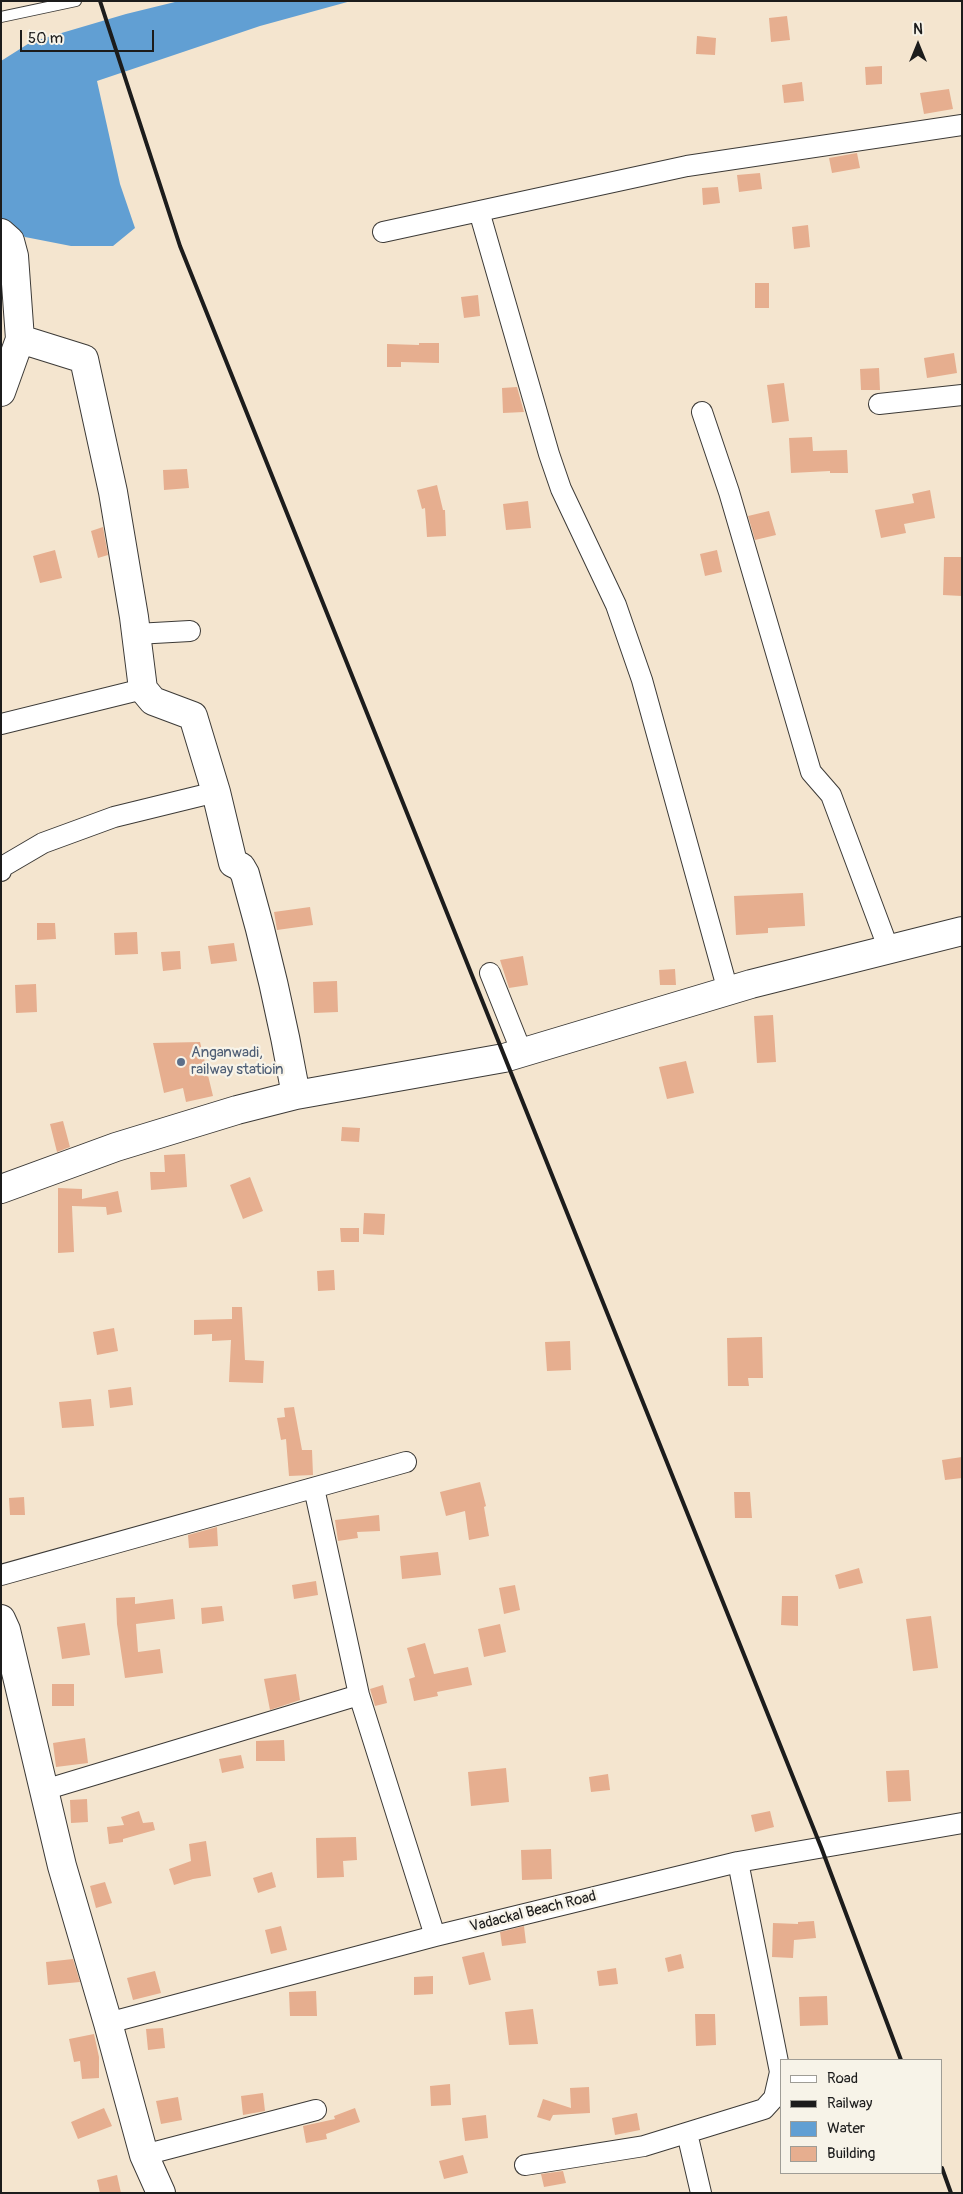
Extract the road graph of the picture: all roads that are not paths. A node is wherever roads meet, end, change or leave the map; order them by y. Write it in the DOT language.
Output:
graph roads {
  1 [pos="76,1"];
  2 [pos="1,17"];
  3 [pos="962,125"];
  4 [pos="479,211"];
  5 [pos="383,232"];
  6 [pos="1,233"];
  7 [pos="20,339"];
  8 [pos="1,392"];
  9 [pos="962,395"];
  10 [pos="879,404"];
  11 [pos="702,412"];
  12 [pos="190,632"];
  13 [pos="136,634"];
  14 [pos="143,690"];
  15 [pos="1,724"];
  16 [pos="216,792"];
  17 [pos="1,871"];
  18 [pos="962,931"];
  19 [pos="889,950"];
  20 [pos="490,973"];
  21 [pos="728,991"];
  22 [pos="522,1053"];
  23 [pos="296,1096"];
  24 [pos="1,1189"];
  25 [pos="406,1462"];
  26 [pos="314,1488"];
  27 [pos="1,1575"];
  28 [pos="1,1619"];
  29 [pos="359,1695"];
  30 [pos="44,1790"];
  31 [pos="962,1823"];
  32 [pos="738,1862"];
  33 [pos="435,1936"];
  34 [pos="108,2023"];
  35 [pos="316,2110"];
  36 [pos="687,2133"];
  37 [pos="144,2155"];
  38 [pos="525,2164"];
  39 [pos="161,2193"];
  40 [pos="701,2193"];
  1 -- 2 [label="lane"];
  3 -- 4 [label="street"];
  4 -- 5 [label="street"];
  4 -- 21 [label="street"];
  6 -- 7 [label="main road"];
  7 -- 8 [label="main road"];
  7 -- 13 [label="main road"];
  9 -- 10 [label="street"];
  11 -- 19 [label="street"];
  12 -- 13 [label="street"];
  13 -- 14 [label="main road"];
  14 -- 15 [label="street"];
  14 -- 16 [label="main road"];
  16 -- 17 [label="street"];
  16 -- 23 [label="main road"];
  18 -- 19 [label="main road"];
  19 -- 21 [label="main road"];
  20 -- 22 [label="street"];
  21 -- 22 [label="main road"];
  22 -- 23 [label="main road"];
  23 -- 24 [label="main road"];
  25 -- 26 [label="street"];
  26 -- 27 [label="street"];
  26 -- 29 [label="street"];
  28 -- 30 [label="main road"];
  29 -- 30 [label="street"];
  29 -- 33 [label="street"];
  30 -- 34 [label="main road"];
  31 -- 32 [label="street, Vadackal Beach Road"];
  32 -- 33 [label="street, Vadackal Beach Road"];
  32 -- 36 [label="street"];
  33 -- 34 [label="street, Vadackal Beach Road"];
  34 -- 37 [label="main road"];
  35 -- 37 [label="street"];
  36 -- 38 [label="street"];
  36 -- 40 [label="street"];
  37 -- 39 [label="main road"];
}
